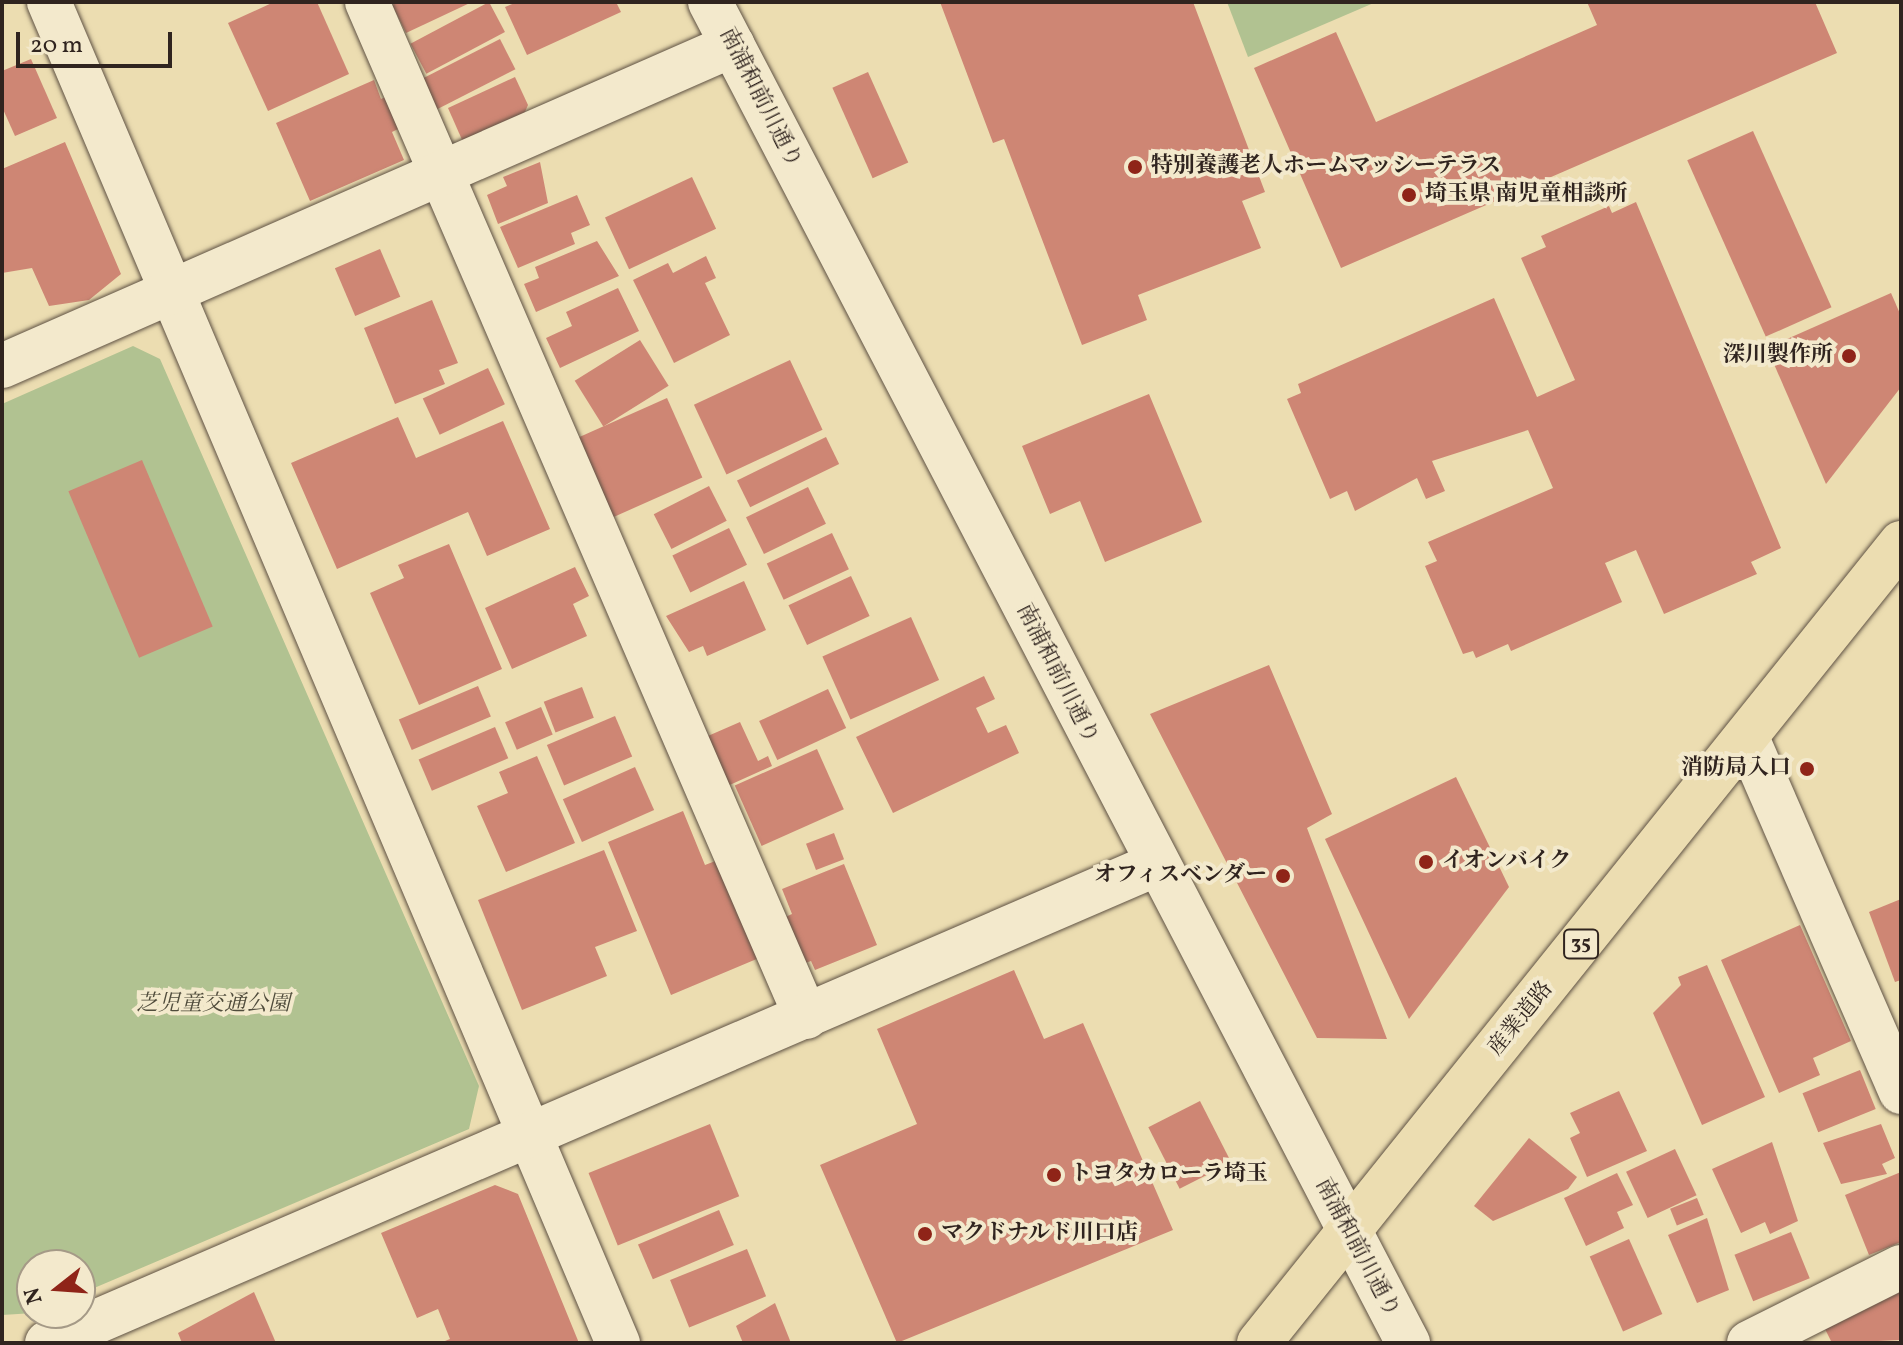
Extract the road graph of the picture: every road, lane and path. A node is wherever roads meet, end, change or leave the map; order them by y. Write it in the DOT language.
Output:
graph roads {
  1 [pos="49,2"];
  2 [pos="367,2"];
  3 [pos="710,2"];
  4 [pos="733,45"];
  5 [pos="440,174"];
  6 [pos="174,292"];
  7 [pos="2,366"];
  8 [pos="1901,543"];
  9 [pos="1747,738"];
  10 [pos="1155,865"];
  11 [pos="806,1017"];
  12 [pos="1888,1029"];
  13 [pos="1901,1092"];
  14 [pos="531,1133"];
  15 [pos="1349,1234"];
  16 [pos="1901,1267"];
  17 [pos="47,1343"];
  18 [pos="618,1343"];
  19 [pos="1259,1343"];
  20 [pos="1408,1343"];
  21 [pos="1749,1343"];
  1 -- 6 [label="street"];
  2 -- 5 [label="street"];
  3 -- 4 [label="street, 南浦和前川通り"];
  4 -- 5 [label="street"];
  4 -- 10 [label="street, 南浦和前川通り"];
  5 -- 6 [label="street"];
  5 -- 11 [label="street"];
  6 -- 7 [label="street"];
  6 -- 14 [label="street"];
  8 -- 9 [label="main road, 産業道路 / 35"];
  9 -- 12 [label="street"];
  9 -- 15 [label="main road, 産業道路 / 35"];
  10 -- 11 [label="street"];
  10 -- 15 [label="street, 南浦和前川通り"];
  11 -- 14 [label="street"];
  12 -- 13 [label="street"];
  14 -- 17 [label="street"];
  14 -- 18 [label="street"];
  15 -- 19 [label="main road, 産業道路 / 35"];
  15 -- 20 [label="street, 南浦和前川通り"];
  16 -- 21 [label="street"];
}
